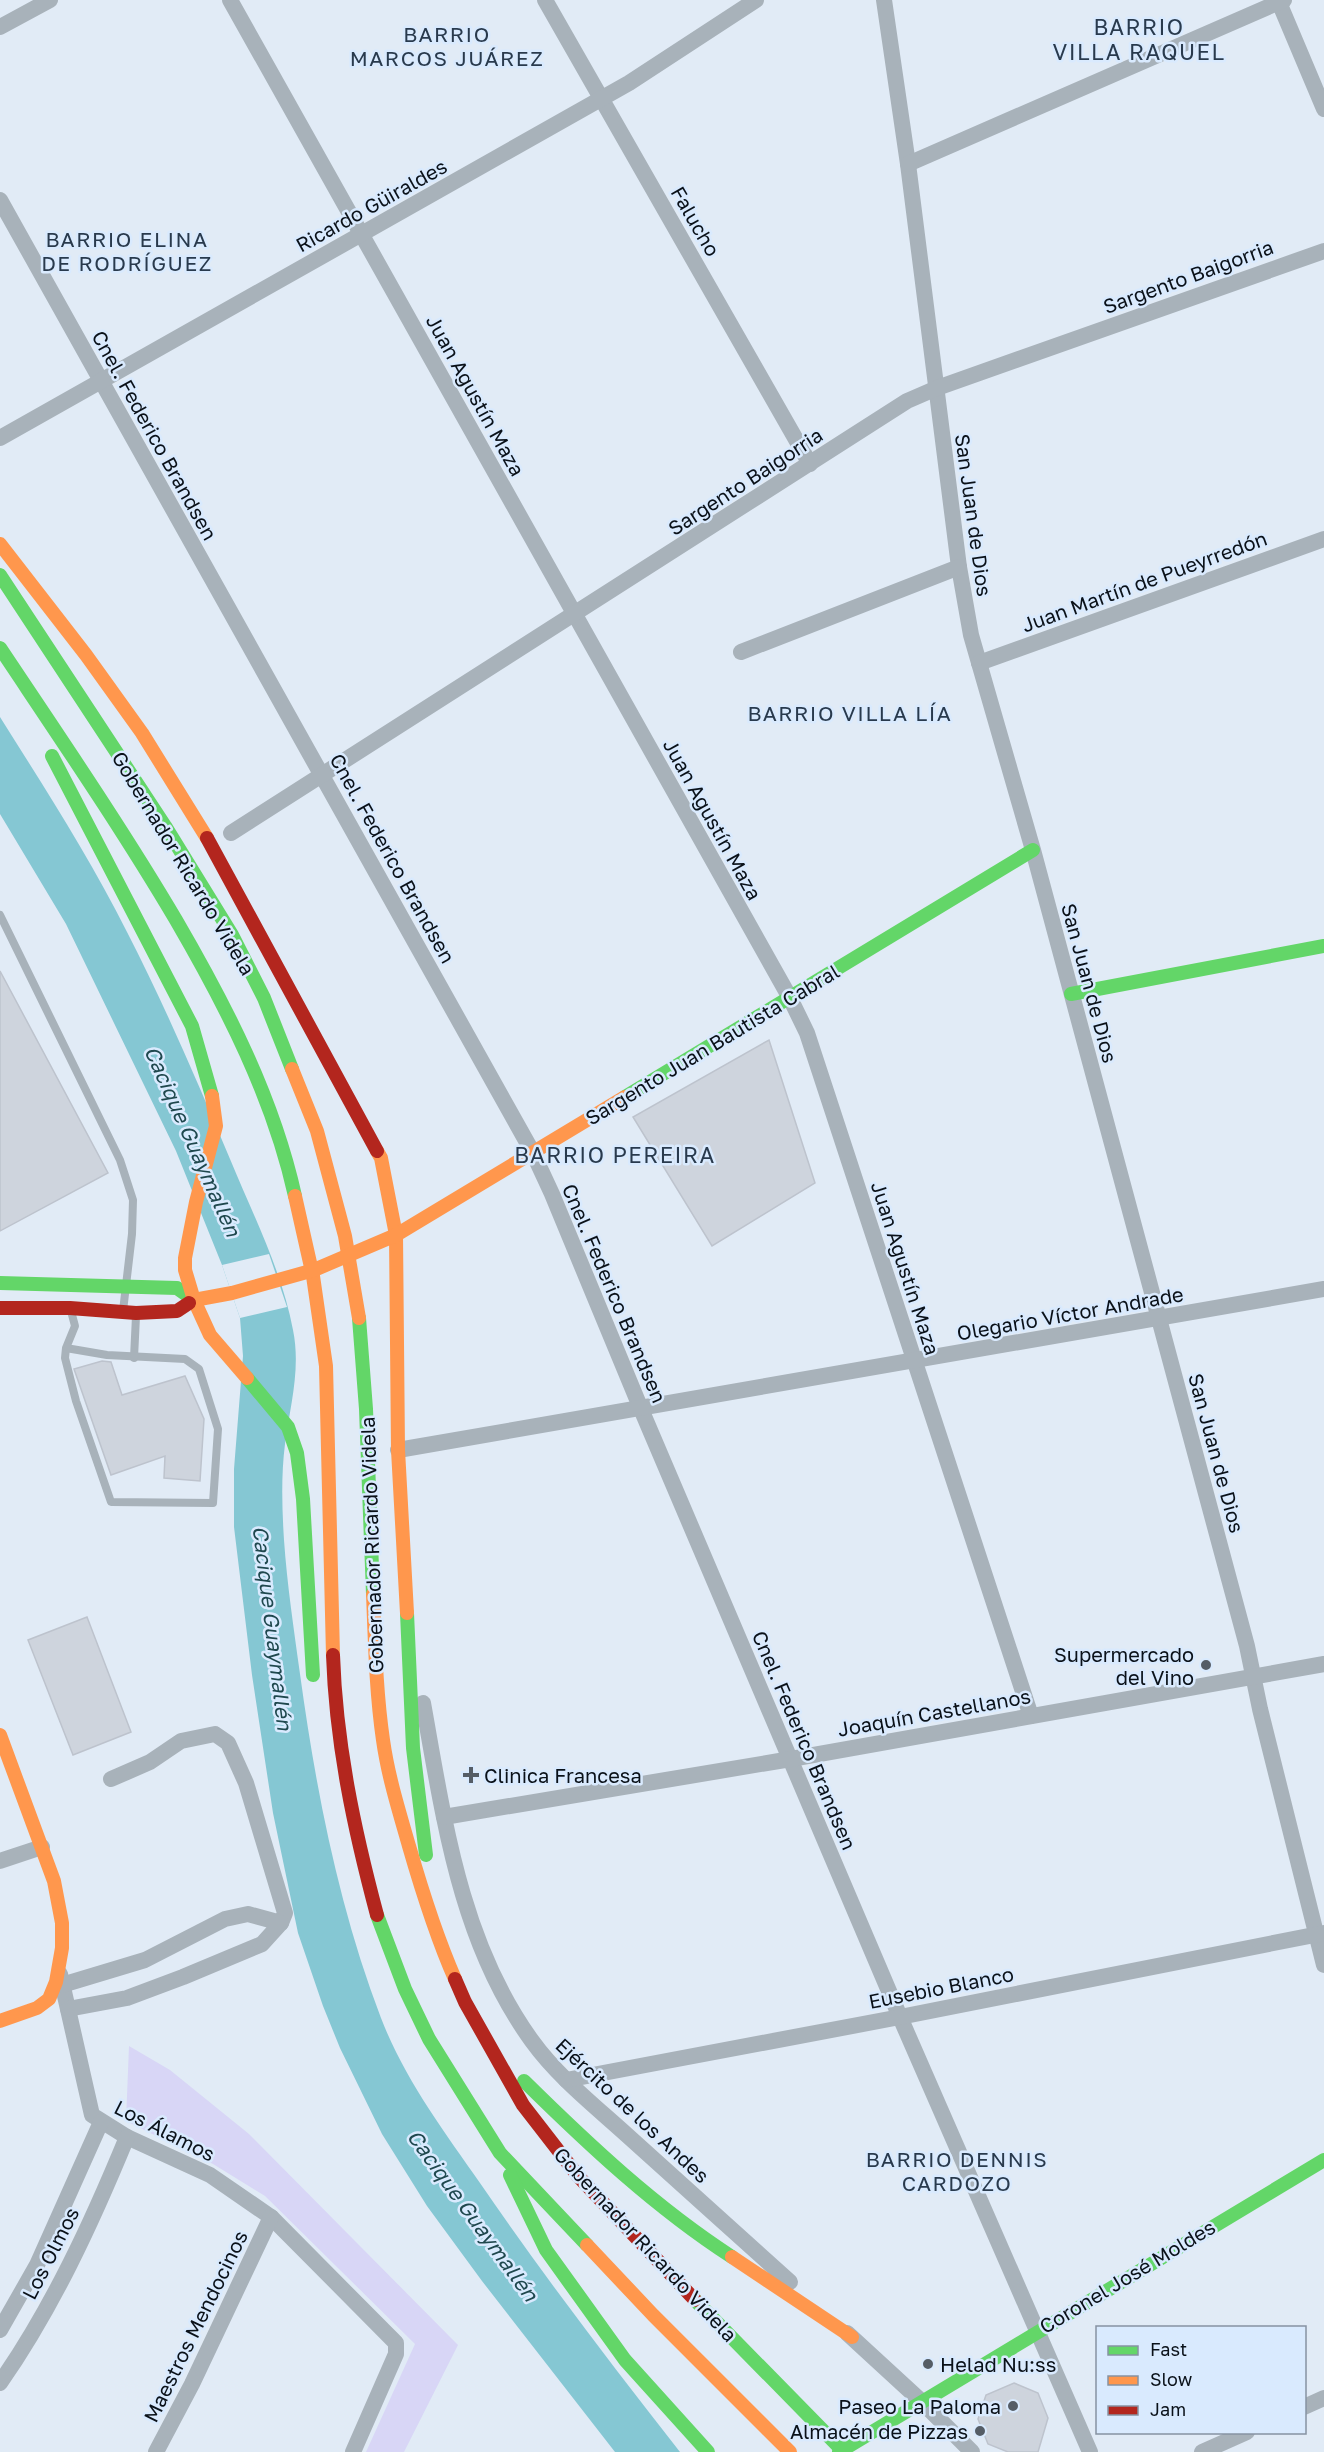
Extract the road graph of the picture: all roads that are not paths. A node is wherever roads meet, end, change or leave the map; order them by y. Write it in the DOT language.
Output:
graph roads {
  1 [pos="50,0"];
  2 [pos="230,0"];
  3 [pos="545,0"];
  4 [pos="756,0"];
  5 [pos="884,0"];
  6 [pos="1280,1"];
  7 [pos="0,27"];
  8 [pos="602,98"];
  9 [pos="1324,109"];
  10 [pos="908,164"];
  11 [pos="0,200"];
  12 [pos="361,235"];
  13 [pos="1324,250"];
  14 [pos="101,381"];
  15 [pos="937,388"];
  16 [pos="0,438"];
  17 [pos="810,464"];
  18 [pos="1324,539"];
  19 [pos="0,544"];
  20 [pos="959,567"];
  21 [pos="0,575"];
  22 [pos="574,615"];
  23 [pos="0,648"];
  24 [pos="741,652"];
  25 [pos="0,658"];
  26 [pos="979,663"];
  27 [pos="322,775"];
  28 [pos="231,833"];
  29 [pos="1033,850"];
  30 [pos="0,915"];
  31 [pos="1324,946"];
  32 [pos="1071,994"];
  33 [pos="790,998"];
  34 [pos="532,1153"];
  35 [pos="396,1235"];
  36 [pos="0,1283"];
  37 [pos="126,1286"];
  38 [pos="1324,1289"];
  39 [pos="194,1300"];
  40 [pos="0,1308"];
  41 [pos="70,1308"];
  42 [pos="130,1312"];
  43 [pos="1159,1318"];
  44 [pos="66,1347"];
  45 [pos="134,1358"];
  46 [pos="915,1362"];
  47 [pos="641,1409"];
  48 [pos="398,1450"];
  49 [pos="407,1613"];
  50 [pos="1324,1664"];
  51 [pos="1253,1677"];
  52 [pos="315,1687"];
  53 [pos="1031,1716"];
  54 [pos="0,1735"];
  55 [pos="327,1750"];
  56 [pos="791,1759"];
  57 [pos="111,1779"];
  58 [pos="444,1817"];
  59 [pos="356,1836"];
  60 [pos="42,1847"];
  61 [pos="0,1860"];
  62 [pos="281,1923"];
  63 [pos="1320,1934"];
  64 [pos="444,1952"];
  65 [pos="1324,1965"];
  66 [pos="61,1978"];
  67 [pos="68,2009"];
  68 [pos="900,2017"];
  69 [pos="0,2021"];
  70 [pos="491,2049"];
  71 [pos="566,2080"];
  72 [pos="101,2122"];
  73 [pos="127,2137"];
  74 [pos="500,2153"];
  75 [pos="1324,2160"];
  76 [pos="271,2217"];
  77 [pos="0,2330"];
  78 [pos="1037,2331"];
  79 [pos="852,2337"];
  80 [pos="0,2383"];
  81 [pos="1324,2398"];
  82 [pos="921,2401"];
  83 [pos="1306,2407"];
  84 [pos="1245,2434"];
  85 [pos="156,2452"];
  86 [pos="353,2452"];
  87 [pos="708,2452"];
  88 [pos="790,2452"];
  89 [pos="839,2452"];
  90 [pos="844,2452"];
  91 [pos="972,2452"];
  92 [pos="1090,2452"];
  93 [pos="1202,2452"];
  1 -- 7 [label="street"];
  2 -- 12 [label="street, Juan Agustín Maza"];
  3 -- 8 [label="street, Falucho"];
  4 -- 8 [label="street, Ricardo Güiraldes"];
  5 -- 10 [label="street, San Juan de Dios"];
  6 -- 9 [label="street"];
  6 -- 10 [label="street"];
  8 -- 12 [label="street, Ricardo Güiraldes"];
  8 -- 17 [label="street, Falucho"];
  10 -- 15 [label="street, San Juan de Dios"];
  11 -- 14 [label="street, Cnel. Federico Brandsen"];
  12 -- 14 [label="street, Ricardo Güiraldes"];
  12 -- 22 [label="street, Juan Agustín Maza"];
  13 -- 15 [label="street, Sargento Baigorria"];
  14 -- 16 [label="street, Ricardo Güiraldes"];
  14 -- 27 [label="street, Cnel. Federico Brandsen"];
  15 -- 17 [label="street, Sargento Baigorria"];
  15 -- 20 [label="street, San Juan de Dios"];
  17 -- 22 [label="street, Sargento Baigorria"];
  18 -- 26 [label="street, Juan Martín de Pueyrredón"];
  19 -- 35 [label="main road, Ejército de los Andes"];
  20 -- 24 [label="street"];
  20 -- 26 [label="street, San Juan de Dios"];
  21 -- 64 [label="main road, Gobernador Ricardo Videla"];
  22 -- 27 [label="street, Sargento Baigorria"];
  22 -- 33 [label="street, Juan Agustín Maza"];
  23 -- 59 [label="main road, Gobernador Ricardo Videla"];
  25 -- 39 [label="main road"];
  26 -- 29 [label="street, San Juan de Dios"];
  27 -- 28 [label="street, Sargento Baigorria"];
  27 -- 34 [label="street, Cnel. Federico Brandsen"];
  29 -- 32 [label="street, San Juan de Dios"];
  29 -- 33 [label="main road, Sargento Juan Bautista Cabral"];
  30 -- 37 [label="lane"];
  31 -- 32 [label="main road"];
  32 -- 43 [label="street, San Juan de Dios"];
  33 -- 34 [label="main road, Sargento Juan Bautista Cabral"];
  33 -- 46 [label="street, Juan Agustín Maza"];
  34 -- 35 [label="main road, Sargento Juan Bautista Cabral"];
  34 -- 47 [label="street, Cnel. Federico Brandsen"];
  35 -- 39 [label="main road, Sargento Juan Bautista Cabral"];
  35 -- 48 [label="main road, Ejército de los Andes"];
  36 -- 37 [label="main road"];
  37 -- 39 [label="main road"];
  37 -- 42 [label="lane"];
  38 -- 43 [label="street, Olegario Víctor Andrade"];
  39 -- 42 [label="main road, Sargento Juan Bautista Cabral"];
  39 -- 52 [label="main road"];
  40 -- 41 [label="main road, Sargento Juan Bautista Cabral"];
  41 -- 42 [label="main road, Sargento Juan Bautista Cabral"];
  41 -- 44 [label="lane"];
  42 -- 45 [label="lane"];
  43 -- 46 [label="street, Olegario Víctor Andrade"];
  43 -- 51 [label="street, San Juan de Dios"];
  44 -- 45 [label="lane"];
  44 -- 45 [label="lane"];
  46 -- 47 [label="street, Olegario Víctor Andrade"];
  46 -- 53 [label="street, Juan Agustín Maza"];
  47 -- 48 [label="street, Olegario Víctor Andrade"];
  47 -- 56 [label="street, Cnel. Federico Brandsen"];
  48 -- 49 [label="main road, Ejército de los Andes"];
  49 -- 58 [label="street, Ejército de los Andes"];
  49 -- 64 [label="main road"];
  50 -- 51 [label="street, Joaquín Castellanos"];
  51 -- 53 [label="street, Joaquín Castellanos"];
  51 -- 63 [label="street, San Juan de Dios"];
  53 -- 56 [label="street, Joaquín Castellanos"];
  54 -- 60 [label="main road, Los Álamos"];
  55 -- 59 [label="main road"];
  56 -- 58 [label="street, Joaquín Castellanos"];
  56 -- 68 [label="street, Cnel. Federico Brandsen"];
  57 -- 62 [label="street"];
  58 -- 71 [label="street, Ejército de los Andes"];
  59 -- 74 [label="main road, Gobernador Ricardo Videla"];
  60 -- 61 [label="street"];
  60 -- 66 [label="main road, Los Álamos"];
  62 -- 66 [label="street"];
  62 -- 67 [label="street"];
  63 -- 65 [label="street, San Juan de Dios"];
  63 -- 68 [label="street, Eusebio Blanco"];
  64 -- 70 [label="main road, Gobernador Ricardo Videla"];
  66 -- 67 [label="street, Los Álamos"];
  66 -- 69 [label="main road"];
  67 -- 72 [label="street, Los Álamos"];
  68 -- 71 [label="street, Eusebio Blanco"];
  68 -- 78 [label="street, Cnel. Federico Brandsen"];
  70 -- 79 [label="main road"];
  70 -- 90 [label="main road, Gobernador Ricardo Videla"];
  71 -- 79 [label="street, Ejército de los Andes"];
  72 -- 73 [label="street, Los Álamos"];
  72 -- 77 [label="street, Los Olmos"];
  73 -- 76 [label="street, Los Álamos"];
  73 -- 80 [label="street, Los Olmos"];
  74 -- 87 [label="main road"];
  74 -- 88 [label="main road, Gobernador Ricardo Videla"];
  75 -- 78 [label="main road, Coronel José Moldes"];
  76 -- 85 [label="street, Maestros Mendocinos"];
  76 -- 86 [label="street, Los Álamos"];
  78 -- 82 [label="main road, Coronel José Moldes"];
  78 -- 92 [label="street, Cnel. Federico Brandsen"];
  79 -- 82 [label="street, Ejército de los Andes"];
  81 -- 83 [label="street"];
  82 -- 89 [label="main road, Coronel José Moldes"];
  82 -- 91 [label="street, Ejército de los Andes"];
  84 -- 93 [label="street"];
}
